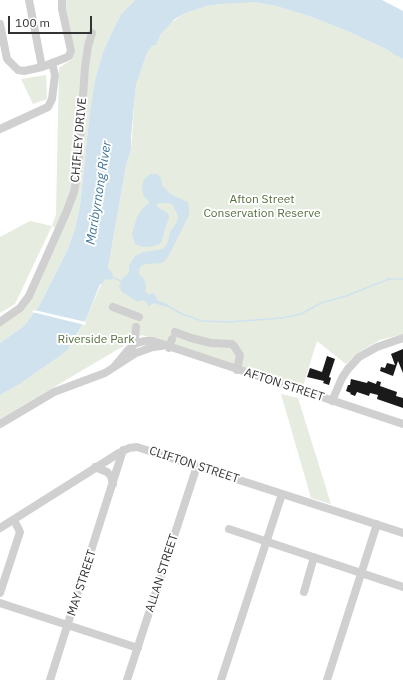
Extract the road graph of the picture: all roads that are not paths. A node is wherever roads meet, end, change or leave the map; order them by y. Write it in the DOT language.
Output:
graph roads {
  1 [pos="29,0"];
  2 [pos="62,0"];
  3 [pos="0,24"];
  4 [pos="92,33"];
  5 [pos="3,56"];
  6 [pos="52,63"];
  7 [pos="42,67"];
  8 [pos="0,129"];
  9 [pos="113,307"];
  10 [pos="139,317"];
  11 [pos="0,322"];
  12 [pos="136,327"];
  13 [pos="403,338"];
  14 [pos="136,343"];
  15 [pos="167,347"];
  16 [pos="114,367"];
  17 [pos="237,370"];
  18 [pos="332,401"];
  19 [pos="0,424"];
  20 [pos="403,424"];
  21 [pos="123,450"];
  22 [pos="197,466"];
  23 [pos="95,467"];
  24 [pos="113,485"];
  25 [pos="282,494"];
  26 [pos="14,520"];
  27 [pos="377,524"];
  28 [pos="0,528"];
  29 [pos="229,529"];
  30 [pos="403,533"];
  31 [pos="266,541"];
  32 [pos="314,557"];
  33 [pos="361,574"];
  34 [pos="403,587"];
  35 [pos="304,592"];
  36 [pos="0,593"];
  37 [pos="0,604"];
  38 [pos="68,626"];
  39 [pos="138,648"];
  40 [pos="50,680"];
  41 [pos="127,680"];
  42 [pos="221,680"];
  43 [pos="327,680"];
  1 -- 7 [label="street"];
  2 -- 6 [label="street"];
  3 -- 5 [label="street"];
  4 -- 11 [label="street, CHIFLEY DRIVE"];
  5 -- 7 [label="street"];
  6 -- 7 [label="street"];
  6 -- 8 [label="street"];
  9 -- 10 [label="street"];
  12 -- 14 [label="street"];
  13 -- 18 [label="street"];
  14 -- 15 [label="street, AFTON STREET"];
  14 -- 16 [label="street"];
  15 -- 16 [label="street"];
  15 -- 17 [label="street, AFTON STREET"];
  15 -- 17 [label="street"];
  16 -- 19 [label="street"];
  17 -- 18 [label="street, AFTON STREET"];
  18 -- 20 [label="street, AFTON STREET"];
  21 -- 22 [label="street, CLIFTON STREET"];
  21 -- 23 [label="street, CLIFTON STREET"];
  21 -- 24 [label="street, MAY STREET"];
  22 -- 25 [label="street, CLIFTON STREET"];
  22 -- 39 [label="street, ALLAN STREET"];
  23 -- 24 [label="street"];
  23 -- 26 [label="street, CLIFTON STREET"];
  24 -- 38 [label="street, MAY STREET"];
  25 -- 27 [label="street, CLIFTON STREET"];
  25 -- 31 [label="street"];
  26 -- 28 [label="street, CLIFTON STREET"];
  26 -- 36 [label="street"];
  27 -- 30 [label="street, CLIFTON STREET"];
  27 -- 33 [label="street"];
  29 -- 31 [label="street"];
  31 -- 32 [label="street"];
  31 -- 42 [label="street"];
  32 -- 33 [label="street"];
  32 -- 35 [label="street"];
  33 -- 34 [label="street"];
  33 -- 43 [label="street"];
  37 -- 38 [label="street"];
  38 -- 39 [label="street"];
  38 -- 40 [label="street, MAY STREET"];
  39 -- 41 [label="street, ALLAN STREET"];
}
